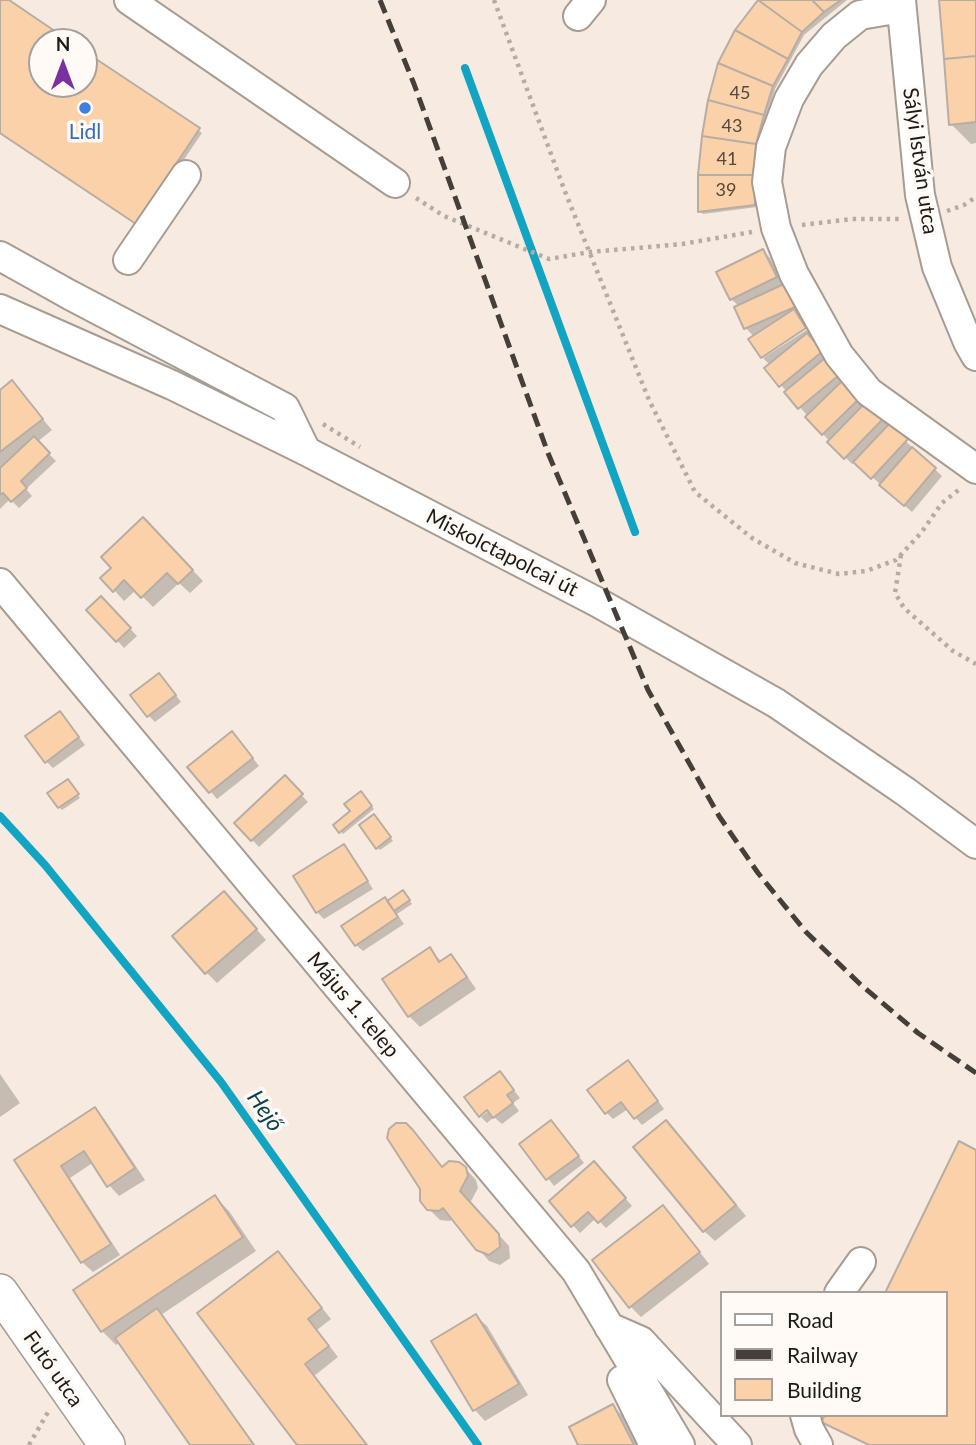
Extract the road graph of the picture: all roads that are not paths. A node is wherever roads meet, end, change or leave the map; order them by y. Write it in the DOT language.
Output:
graph roads {
  1 [pos="129,0"];
  2 [pos="901,4"];
  3 [pos="186,175"];
  4 [pos="395,183"];
  5 [pos="0,256"];
  6 [pos="128,260"];
  7 [pos="0,309"];
  8 [pos="976,356"];
  9 [pos="306,451"];
  10 [pos="971,477"];
  11 [pos="0,583"];
  12 [pos="976,844"];
  13 [pos="861,1262"];
  14 [pos="840,1291"];
  15 [pos="0,1292"];
  16 [pos="609,1327"];
  17 [pos="806,1417"];
  18 [pos="107,1445"];
  19 [pos="654,1445"];
  20 [pos="680,1445"];
  21 [pos="737,1445"];
  22 [pos="818,1445"];
  1 -- 4 [label="street"];
  2 -- 8 [label="street, Sályi István utca"];
  2 -- 10 [label="street"];
  3 -- 6 [label="street"];
  5 -- 9 [label="street"];
  7 -- 9 [label="street, Miskolctapolcai út"];
  9 -- 12 [label="street, Miskolctapolcai út"];
  11 -- 16 [label="street, Május 1. telep"];
  13 -- 14 [label="street"];
  15 -- 18 [label="main road, Futó utca"];
  16 -- 19 [label="street"];
  16 -- 20 [label="street, Május 1. telep"];
  16 -- 21 [label="street"];
  17 -- 22 [label="street"];
}
